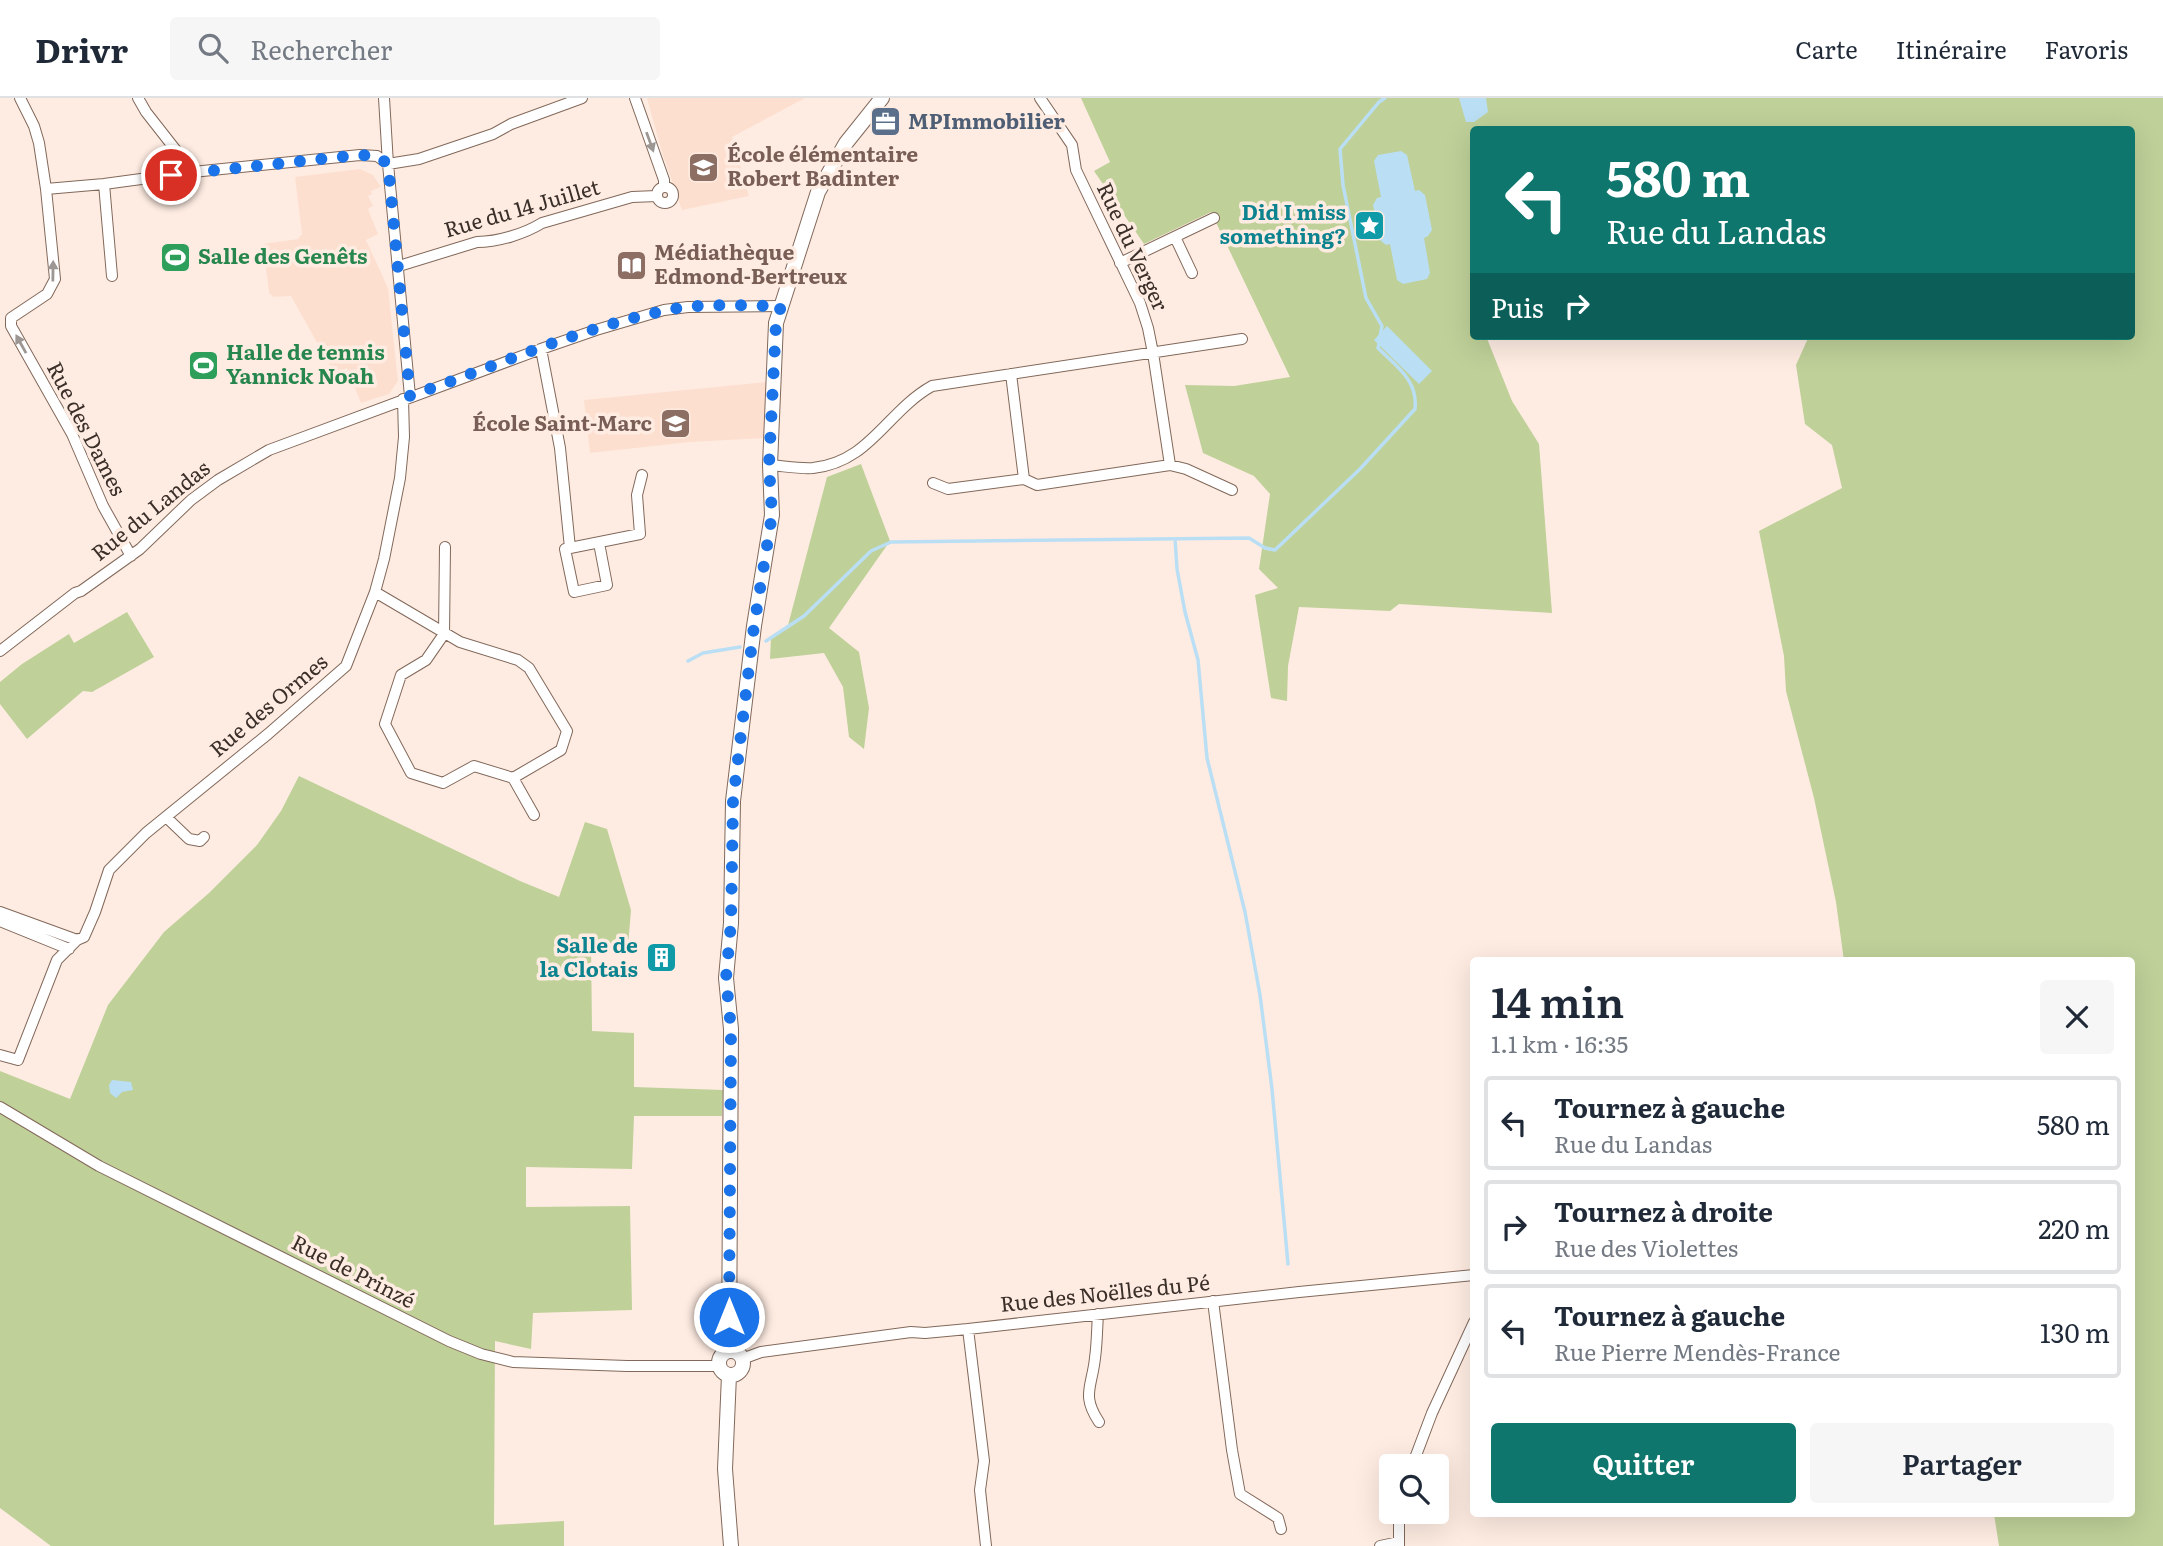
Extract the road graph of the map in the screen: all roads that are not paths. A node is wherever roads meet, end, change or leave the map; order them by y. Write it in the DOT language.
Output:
graph roads {
  1 [pos="20,98"];
  2 [pos="138,98"];
  3 [pos="384,98"];
  4 [pos="582,98"];
  5 [pos="635,98"];
  6 [pos="1040,98"];
  7 [pos="879,102"];
  8 [pos="388,164"];
  9 [pos="193,172"];
  10 [pos="104,184"];
  11 [pos="46,189"];
  12 [pos="1214,218"];
  13 [pos="1175,237"];
  14 [pos="1120,263"];
  15 [pos="399,266"];
  16 [pos="1192,273"];
  17 [pos="112,276"];
  18 [pos="781,306"];
  19 [pos="1242,339"];
  20 [pos="541,349"];
  21 [pos="1153,353"];
  22 [pos="1012,374"];
  23 [pos="406,398"];
  24 [pos="769,465"];
  25 [pos="1170,465"];
  26 [pos="642,475"];
  27 [pos="1024,479"];
  28 [pos="933,483"];
  29 [pos="1232,490"];
  30 [pos="599,543"];
  31 [pos="445,547"];
  32 [pos="570,548"];
  33 [pos="131,556"];
  34 [pos="376,592"];
  35 [pos="444,634"];
  36 [pos="0,651"];
  37 [pos="513,778"];
  38 [pos="534,815"];
  39 [pos="166,817"];
  40 [pos="204,837"];
  41 [pos="0,912"];
  42 [pos="0,921"];
  43 [pos="77,940"];
  44 [pos="69,949"];
  45 [pos="0,1055"];
  46 [pos="0,1107"];
  47 [pos="1470,1275"];
  48 [pos="1213,1301"];
  49 [pos="1098,1314"];
  50 [pos="968,1329"];
  51 [pos="1470,1331"];
  52 [pos="736,1355"];
  53 [pos="724,1371"];
  54 [pos="1099,1422"];
  55 [pos="1417,1454"];
  56 [pos="1399,1524"];
  57 [pos="1281,1529"];
  58 [pos="1399,1544"];
  59 [pos="731,1546"];
  60 [pos="986,1546"];
  61 [pos="1380,1546"];
  1 -- 11 [label="street"];
  2 -- 9 [label="street"];
  3 -- 8 [label="street, Rue des Ormes"];
  4 -- 8 [label="street"];
  5 -- 15 [label="street, Rue du 14 Juillet, one-way"];
  6 -- 14 [label="street, Rue du Verger"];
  7 -- 18 [label="main road"];
  8 -- 9 [label="street"];
  8 -- 15 [label="street, Rue des Ormes"];
  9 -- 10 [label="street"];
  10 -- 11 [label="street"];
  10 -- 17 [label="street"];
  33 -- 11 [label="street, Rue des Dames, one-way"];
  12 -- 13 [label="street"];
  13 -- 14 [label="street"];
  13 -- 16 [label="street"];
  14 -- 21 [label="street, Rue du Verger"];
  15 -- 23 [label="street, Rue des Ormes"];
  18 -- 20 [label="street, Rue du Landas"];
  18 -- 24 [label="main road"];
  19 -- 21 [label="street"];
  20 -- 23 [label="street, Rue du Landas"];
  20 -- 32 [label="street"];
  21 -- 22 [label="street"];
  21 -- 25 [label="street, Rue du Verger"];
  22 -- 24 [label="street"];
  22 -- 27 [label="street"];
  23 -- 33 [label="street, Rue du Landas"];
  23 -- 34 [label="street, Rue des Ormes"];
  24 -- 52 [label="main road"];
  25 -- 27 [label="street"];
  25 -- 29 [label="street"];
  26 -- 30 [label="street"];
  27 -- 28 [label="street"];
  30 -- 32 [label="street"];
  30 -- 32 [label="street"];
  31 -- 35 [label="street"];
  33 -- 36 [label="street, Rue du Landas"];
  34 -- 35 [label="street"];
  34 -- 39 [label="street, Rue des Ormes"];
  35 -- 37 [label="street"];
  35 -- 37 [label="street"];
  37 -- 38 [label="street"];
  39 -- 40 [label="street"];
  39 -- 43 [label="street, Rue des Ormes"];
  41 -- 43 [label="street"];
  42 -- 44 [label="street"];
  43 -- 44 [label="street, Rue des Ormes"];
  44 -- 45 [label="street, Rue des Ormes"];
  46 -- 53 [label="street, Rue de Prinzé"];
  47 -- 48 [label="street, Rue des Noëlles du Pé"];
  48 -- 49 [label="street, Rue des Noëlles du Pé"];
  48 -- 57 [label="street"];
  49 -- 50 [label="street, Rue des Noëlles du Pé"];
  49 -- 54 [label="street"];
  50 -- 52 [label="street, Rue des Noëlles du Pé"];
  50 -- 60 [label="street"];
  51 -- 55 [label="street"];
  52 -- 53 [label="main road"];
  52 -- 53 [label="main road"];
  53 -- 59 [label="main road"];
  56 -- 58 [label="street"];
  58 -- 61 [label="street"];
}
